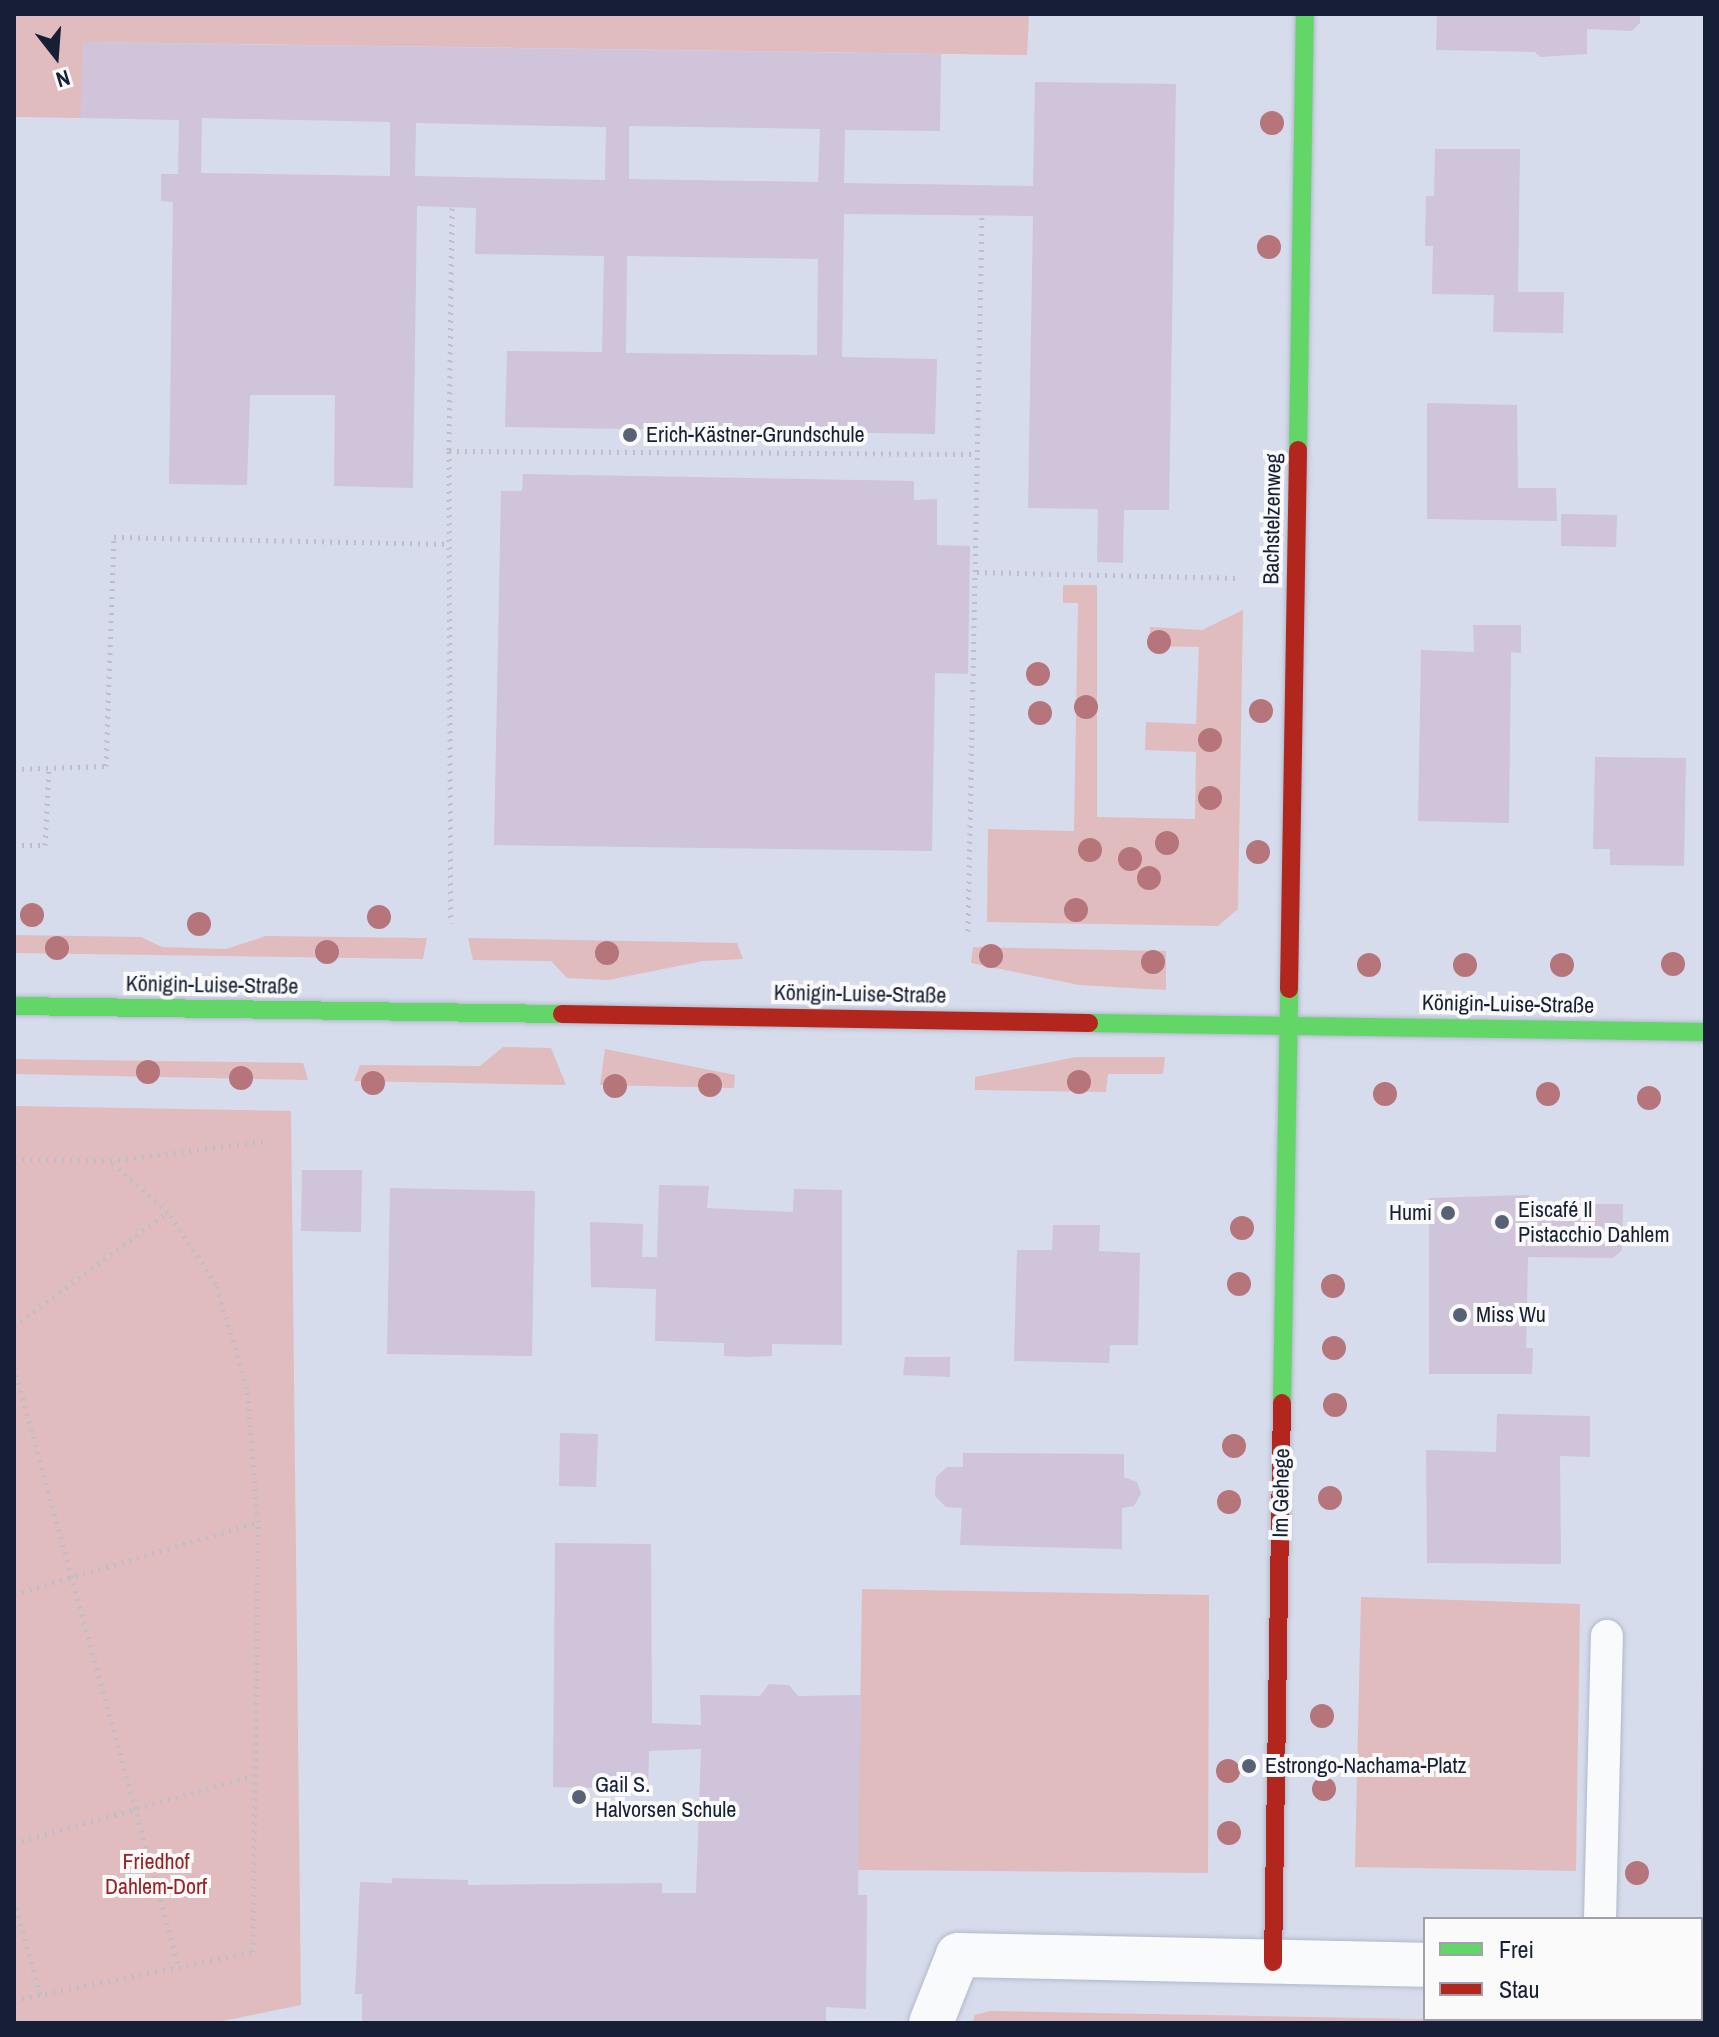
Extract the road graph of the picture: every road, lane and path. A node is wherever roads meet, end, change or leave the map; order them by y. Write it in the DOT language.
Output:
graph roads {
  1 [pos="1305,14"];
  2 [pos="452,208"];
  3 [pos="982,215"];
  4 [pos="449,451"];
  5 [pos="976,454"];
  6 [pos="450,544"];
  7 [pos="977,572"];
  8 [pos="1253,578"];
  9 [pos="49,768"];
  10 [pos="14,769"];
  11 [pos="14,845"];
  12 [pos="451,923"];
  13 [pos="968,931"];
  14 [pos="14,1006"];
  15 [pos="1290,1025"];
  16 [pos="1705,1032"];
  17 [pos="267,1141"];
  18 [pos="14,1159"];
  19 [pos="110,1161"];
  20 [pos="168,1212"];
  21 [pos="14,1326"];
  22 [pos="14,1367"];
  23 [pos="258,1522"];
  24 [pos="75,1576"];
  25 [pos="14,1594"];
  26 [pos="1607,1636"];
  27 [pos="253,1776"];
  28 [pos="138,1809"];
  29 [pos="14,1843"];
  30 [pos="14,1900"];
  31 [pos="1600,1917"];
  32 [pos="1273,1962"];
  33 [pos="1423,1965"];
  34 [pos="179,1968"];
  35 [pos="40,1994"];
  36 [pos="14,2000"];
  37 [pos="931,2023"];
  1 -- 15 [label="street, Bachstelzenweg"];
  2 -- 4 [label="path"];
  3 -- 5 [label="path"];
  4 -- 5 [label="path"];
  4 -- 6 [label="path"];
  5 -- 7 [label="path"];
  6 -- 9 [label="path"];
  6 -- 12 [label="path"];
  7 -- 8 [label="path"];
  7 -- 13 [label="path"];
  9 -- 10 [label="path"];
  9 -- 11 [label="path"];
  14 -- 15 [label="street, Königin-Luise-Straße"];
  15 -- 16 [label="street, Königin-Luise-Straße"];
  15 -- 32 [label="street, Im Gehege"];
  17 -- 19 [label="path"];
  18 -- 19 [label="path"];
  19 -- 20 [label="path"];
  20 -- 21 [label="path"];
  20 -- 23 [label="path"];
  22 -- 24 [label="path"];
  23 -- 24 [label="path"];
  23 -- 27 [label="path"];
  24 -- 25 [label="path"];
  24 -- 28 [label="path"];
  26 -- 31 [label="lane"];
  27 -- 28 [label="path"];
  27 -- 34 [label="path"];
  28 -- 29 [label="path"];
  28 -- 34 [label="path"];
  30 -- 35 [label="path"];
  32 -- 33 [label="street"];
  32 -- 37 [label="street"];
  34 -- 35 [label="path"];
  35 -- 36 [label="path"];
}
